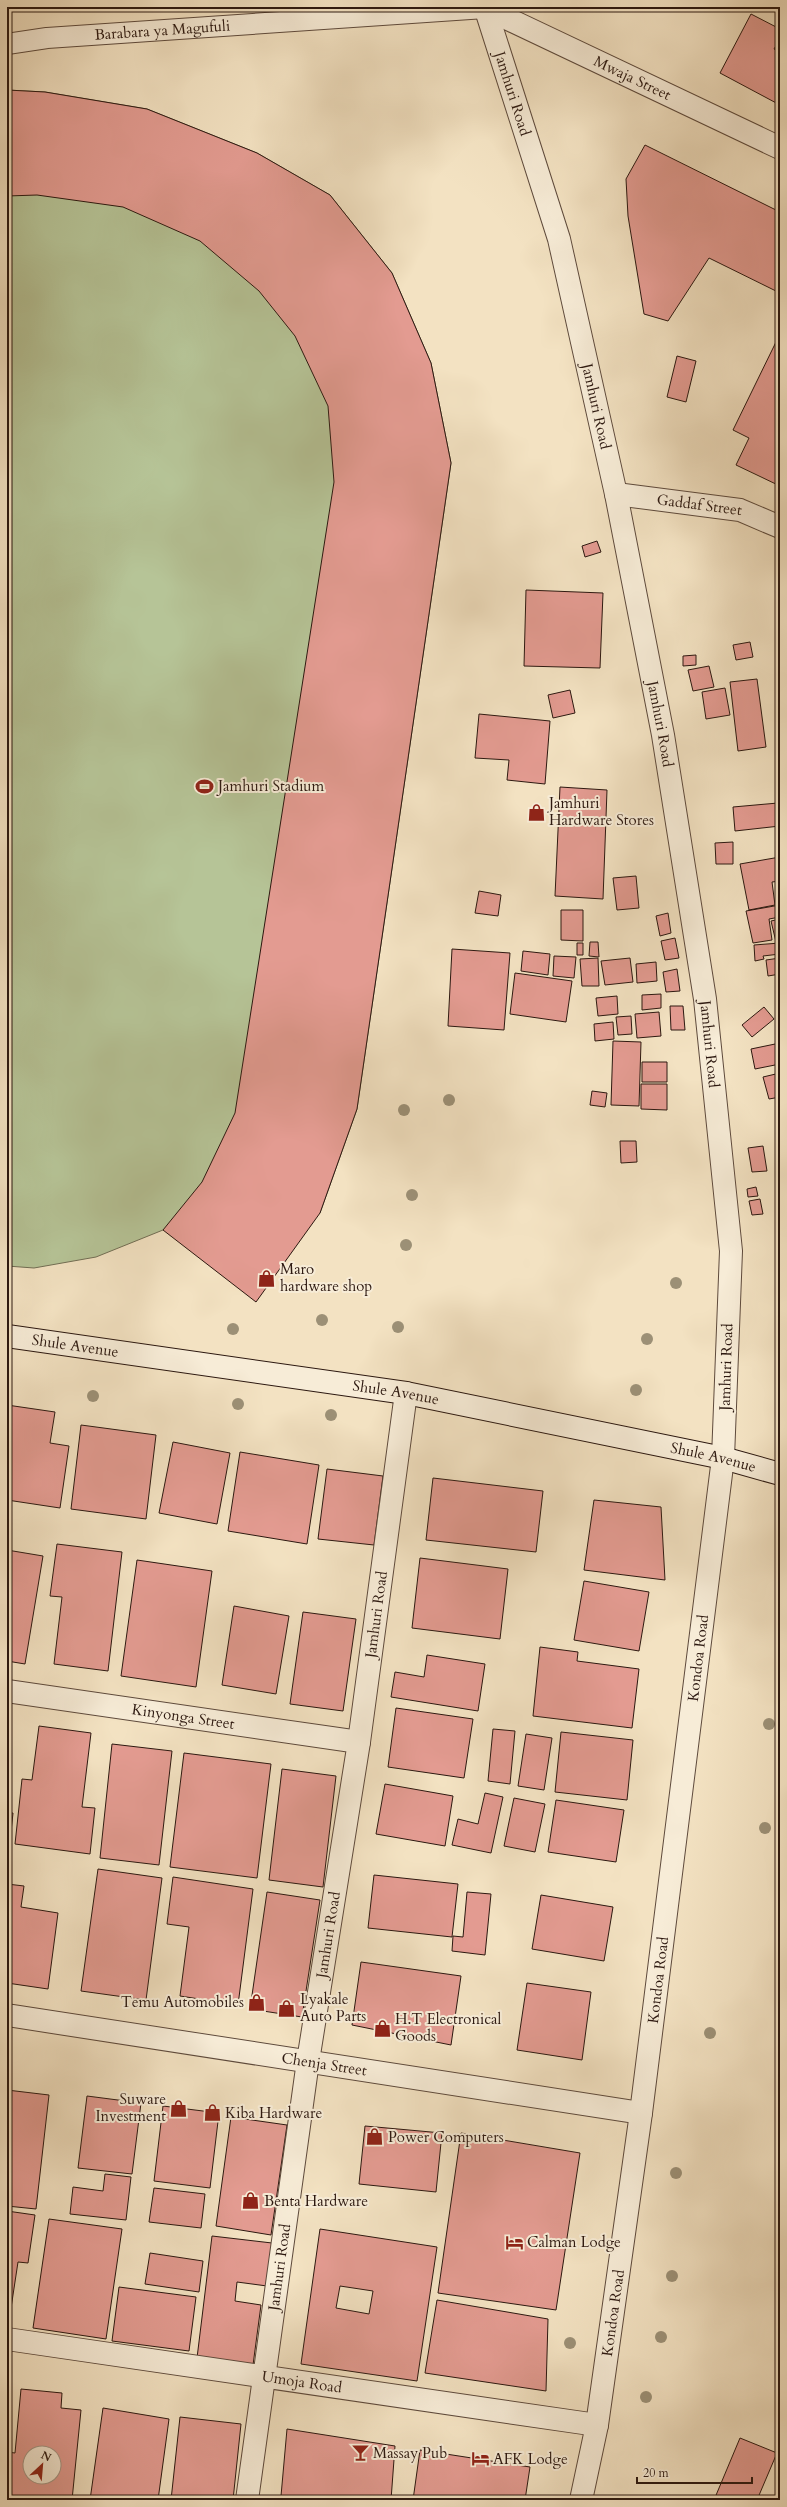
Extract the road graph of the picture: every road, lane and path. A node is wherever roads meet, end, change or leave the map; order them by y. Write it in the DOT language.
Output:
graph roads {
  1 [pos="485,7"];
  2 [pos="7,44"];
  3 [pos="780,148"];
  4 [pos="616,494"];
  5 [pos="780,527"];
  6 [pos="7,1336"];
  7 [pos="406,1393"];
  8 [pos="723,1458"];
  9 [pos="780,1474"];
  10 [pos="7,1691"];
  11 [pos="359,1742"];
  12 [pos="7,2015"];
  13 [pos="308,2061"];
  14 [pos="641,2113"];
  15 [pos="7,2339"];
  16 [pos="265,2377"];
  17 [pos="597,2425"];
  18 [pos="247,2500"];
  19 [pos="581,2500"];
  1 -- 2 [label="lane, Barabara ya Magufuli"];
  1 -- 3 [label="street, Mwaja Street"];
  1 -- 4 [label="street, Jamhuri Road"];
  4 -- 5 [label="street, Gaddaf Street"];
  4 -- 8 [label="street, Jamhuri Road"];
  6 -- 7 [label="street, Shule Avenue"];
  7 -- 8 [label="street, Shule Avenue"];
  7 -- 11 [label="street, Jamhuri Road"];
  8 -- 9 [label="street, Shule Avenue"];
  8 -- 14 [label="street, Kondoa Road"];
  10 -- 11 [label="street, Kinyonga Street"];
  11 -- 13 [label="street, Jamhuri Road"];
  12 -- 13 [label="street, Chenja Street"];
  13 -- 14 [label="street, Chenja Street"];
  13 -- 16 [label="street, Jamhuri Road"];
  14 -- 17 [label="street, Kondoa Road"];
  15 -- 16 [label="street, Umoja Road"];
  16 -- 17 [label="street, Umoja Road"];
  16 -- 18 [label="street, Jamhuri Road"];
  17 -- 19 [label="street, Kondoa Road"];
}
